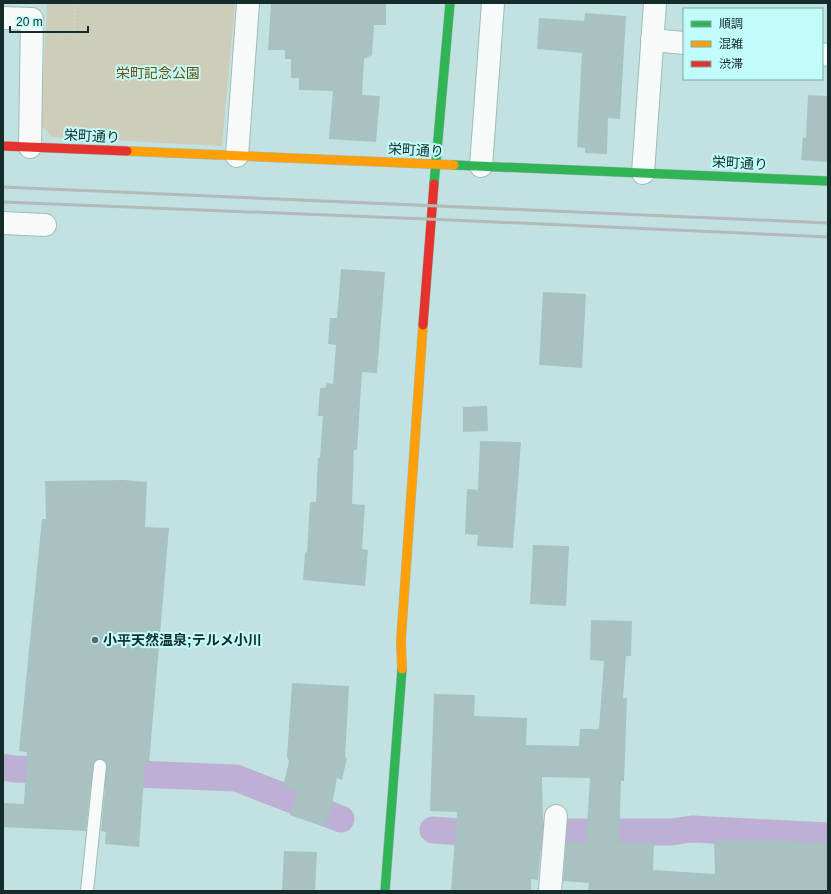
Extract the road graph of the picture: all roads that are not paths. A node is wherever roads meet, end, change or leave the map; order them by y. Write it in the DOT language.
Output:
graph roads {
  1 [pos="248,3"];
  2 [pos="450,3"];
  3 [pos="493,3"];
  4 [pos="655,3"];
  5 [pos="3,18"];
  6 [pos="652,40"];
  7 [pos="683,42"];
  8 [pos="3,146"];
  9 [pos="30,147"];
  10 [pos="237,156"];
  11 [pos="436,165"];
  12 [pos="481,166"];
  13 [pos="643,173"];
  14 [pos="828,181"];
  15 [pos="3,224"];
  16 [pos="45,225"];
  17 [pos="99,772"];
  18 [pos="556,816"];
  19 [pos="87,891"];
  20 [pos="385,891"];
  21 [pos="550,891"];
  1 -- 10 [label="street"];
  2 -- 11 [label="street"];
  3 -- 12 [label="street"];
  4 -- 6 [label="street"];
  5 -- 9 [label="street"];
  6 -- 7 [label="street"];
  6 -- 13 [label="street"];
  8 -- 9 [label="street, 栄町通り"];
  9 -- 10 [label="street, 栄町通り"];
  10 -- 11 [label="street, 栄町通り"];
  11 -- 12 [label="street, 栄町通り"];
  11 -- 20 [label="street"];
  12 -- 13 [label="street, 栄町通り"];
  13 -- 14 [label="street, 栄町通り"];
  15 -- 16 [label="street"];
  17 -- 19 [label="lane"];
  18 -- 21 [label="street"];
}
